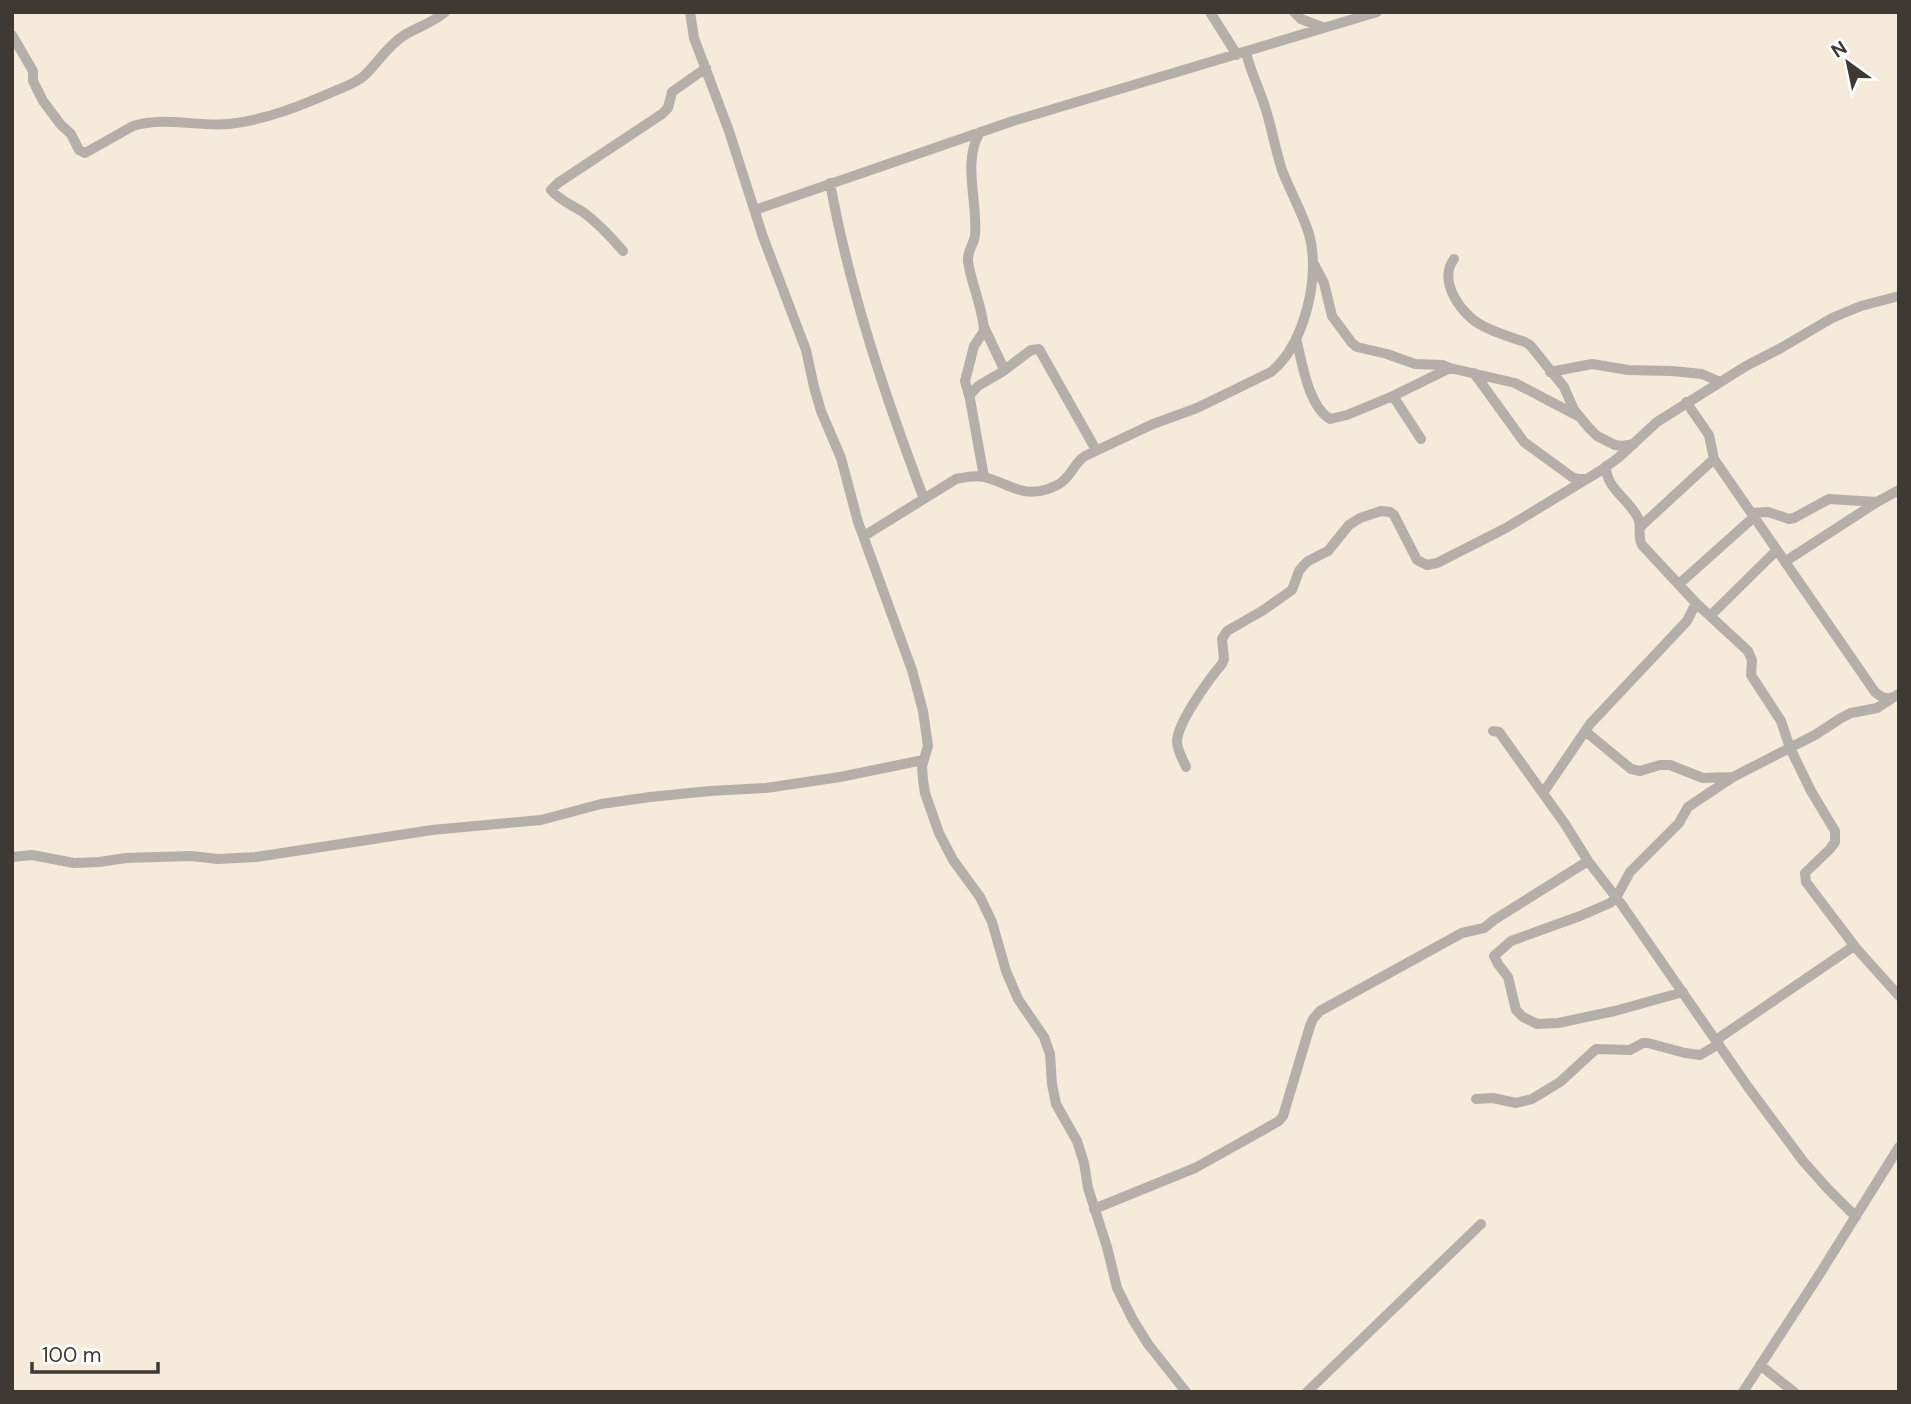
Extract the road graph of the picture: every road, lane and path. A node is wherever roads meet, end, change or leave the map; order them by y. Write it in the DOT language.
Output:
graph roads {
  1 [pos="445,12"];
  2 [pos="690,12"];
  3 [pos="1210,12"];
  4 [pos="1294,12"];
  5 [pos="1376,12"];
  6 [pos="1322,27"];
  7 [pos="12,35"];
  8 [pos="1242,53"];
  9 [pos="706,68"];
  10 [pos="980,132"];
  11 [pos="830,183"];
  12 [pos="755,209"];
  13 [pos="623,251"];
  14 [pos="1454,259"];
  15 [pos="1312,262"];
  16 [pos="1899,296"];
  17 [pos="984,327"];
  18 [pos="1296,338"];
  19 [pos="1450,368"];
  20 [pos="1002,372"];
  21 [pos="1550,372"];
  22 [pos="1474,373"];
  23 [pos="1720,382"];
  24 [pos="969,396"];
  25 [pos="1394,396"];
  26 [pos="1686,402"];
  27 [pos="1578,416"];
  28 [pos="1421,439"];
  29 [pos="1634,444"];
  30 [pos="1096,450"];
  31 [pos="1714,459"];
  32 [pos="1606,466"];
  33 [pos="984,477"];
  34 [pos="1587,479"];
  35 [pos="1899,490"];
  36 [pos="924,499"];
  37 [pos="1877,502"];
  38 [pos="1753,515"];
  39 [pos="1640,527"];
  40 [pos="864,536"];
  41 [pos="1777,550"];
  42 [pos="1786,561"];
  43 [pos="1679,584"];
  44 [pos="1696,603"];
  45 [pos="1710,616"];
  46 [pos="1895,696"];
  47 [pos="1493,731"];
  48 [pos="1586,732"];
  49 [pos="1790,748"];
  50 [pos="923,760"];
  51 [pos="1186,768"];
  52 [pos="1734,778"];
  53 [pos="1543,793"];
  54 [pos="12,856"];
  55 [pos="1588,861"];
  56 [pos="1616,898"];
  57 [pos="1854,946"];
  58 [pos="1683,992"];
  59 [pos="1899,996"];
  60 [pos="1717,1042"];
  61 [pos="1476,1099"];
  62 [pos="1899,1147"];
  63 [pos="1094,1209"];
  64 [pos="1856,1217"];
  65 [pos="1481,1224"];
  66 [pos="1760,1365"];
  67 [pos="1186,1392"];
  68 [pos="1307,1392"];
  69 [pos="1743,1392"];
  70 [pos="1794,1392"];
  1 -- 7 [label="street"];
  2 -- 9 [label="street"];
  3 -- 8 [label="street"];
  4 -- 6 [label="street"];
  5 -- 6 [label="street"];
  6 -- 8 [label="street"];
  8 -- 10 [label="street"];
  8 -- 15 [label="street"];
  9 -- 12 [label="street"];
  9 -- 13 [label="street"];
  10 -- 11 [label="street"];
  10 -- 17 [label="street"];
  11 -- 12 [label="street"];
  11 -- 36 [label="street"];
  12 -- 40 [label="street"];
  14 -- 21 [label="street"];
  15 -- 18 [label="street"];
  15 -- 19 [label="street"];
  16 -- 23 [label="street"];
  17 -- 20 [label="street"];
  17 -- 24 [label="street"];
  18 -- 25 [label="street"];
  18 -- 30 [label="street"];
  19 -- 22 [label="street"];
  19 -- 25 [label="street"];
  20 -- 24 [label="street"];
  20 -- 30 [label="street"];
  21 -- 23 [label="street"];
  21 -- 27 [label="street"];
  22 -- 27 [label="street"];
  22 -- 34 [label="street"];
  23 -- 26 [label="street"];
  24 -- 33 [label="street"];
  25 -- 28 [label="street"];
  26 -- 29 [label="street"];
  26 -- 31 [label="street"];
  27 -- 29 [label="street"];
  29 -- 32 [label="street"];
  30 -- 33 [label="street"];
  31 -- 38 [label="street"];
  31 -- 39 [label="street"];
  32 -- 34 [label="street"];
  32 -- 39 [label="street"];
  33 -- 36 [label="street"];
  34 -- 51 [label="street"];
  35 -- 37 [label="street"];
  36 -- 40 [label="street"];
  37 -- 38 [label="street"];
  37 -- 42 [label="street"];
  38 -- 41 [label="street"];
  38 -- 43 [label="street"];
  39 -- 43 [label="street"];
  40 -- 50 [label="street"];
  41 -- 42 [label="street"];
  41 -- 45 [label="street"];
  42 -- 46 [label="street"];
  43 -- 44 [label="street"];
  44 -- 45 [label="street"];
  44 -- 48 [label="street"];
  45 -- 49 [label="street"];
  46 -- 49 [label="street"];
  47 -- 53 [label="street"];
  48 -- 52 [label="street"];
  48 -- 53 [label="street"];
  49 -- 52 [label="street"];
  49 -- 57 [label="street"];
  50 -- 54 [label="street"];
  50 -- 63 [label="street"];
  52 -- 56 [label="street"];
  53 -- 55 [label="street"];
  55 -- 56 [label="street"];
  55 -- 63 [label="street"];
  56 -- 58 [label="street"];
  56 -- 58 [label="street"];
  57 -- 59 [label="street"];
  57 -- 60 [label="street"];
  58 -- 60 [label="street"];
  60 -- 61 [label="street"];
  60 -- 64 [label="street"];
  62 -- 64 [label="street"];
  63 -- 67 [label="street"];
  64 -- 66 [label="street"];
  65 -- 68 [label="street"];
  66 -- 69 [label="street"];
  66 -- 70 [label="street"];
}
